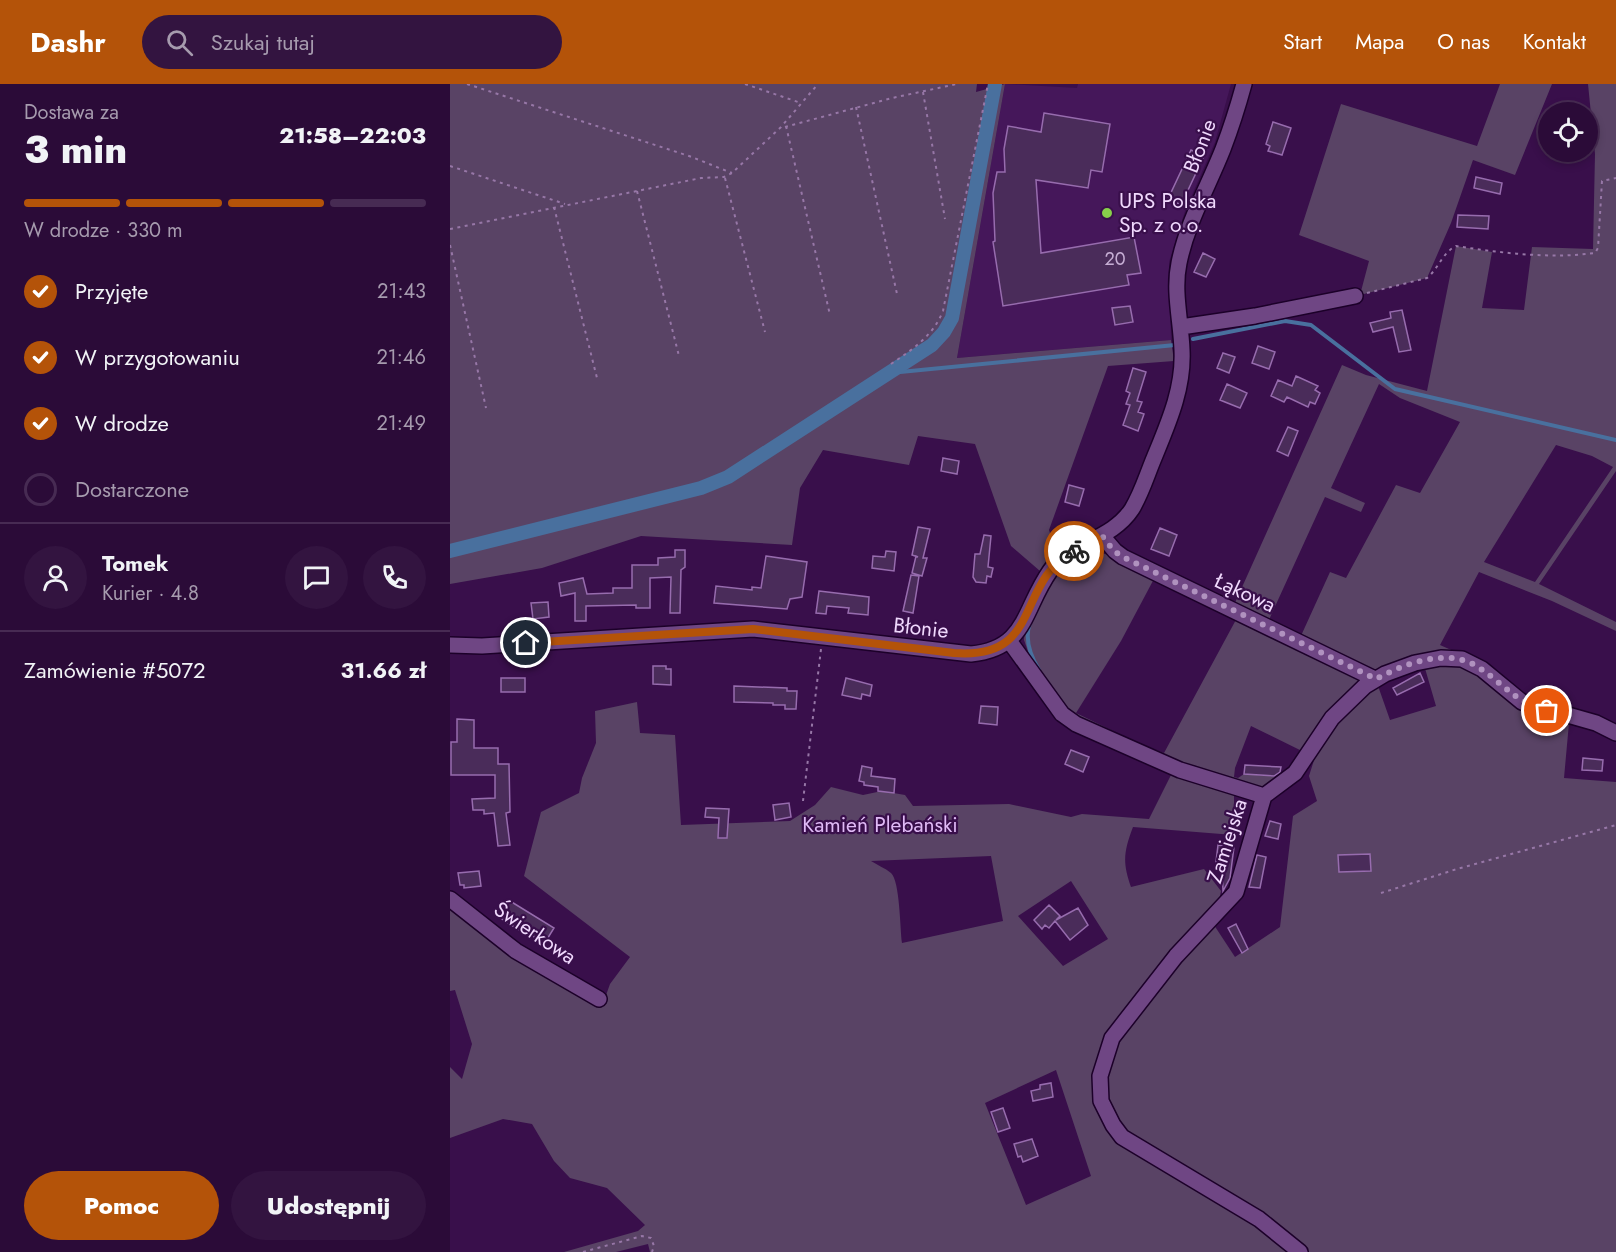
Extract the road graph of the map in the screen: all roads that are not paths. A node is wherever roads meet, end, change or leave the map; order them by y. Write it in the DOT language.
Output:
graph roads {
  1 [pos="1244,84"];
  2 [pos="1355,296"];
  3 [pos="1181,327"];
  4 [pos="1103,537"];
  5 [pos="1010,642"];
  6 [pos="450,645"];
  7 [pos="1376,679"];
  8 [pos="1616,733"];
  9 [pos="1264,796"];
  10 [pos="450,899"];
  11 [pos="599,999"];
  12 [pos="1300,1252"];
  1 -- 3 [label="street, Błonie"];
  2 -- 3 [label="street"];
  3 -- 4 [label="street, Błonie"];
  4 -- 5 [label="street, Błonie"];
  4 -- 7 [label="street, Łąkowa"];
  5 -- 6 [label="street, Błonie"];
  5 -- 9 [label="street"];
  7 -- 8 [label="street, Zamiejska"];
  7 -- 9 [label="street, Zamiejska"];
  9 -- 12 [label="street, Zamiejska"];
  10 -- 11 [label="street, Świerkowa"];
}
